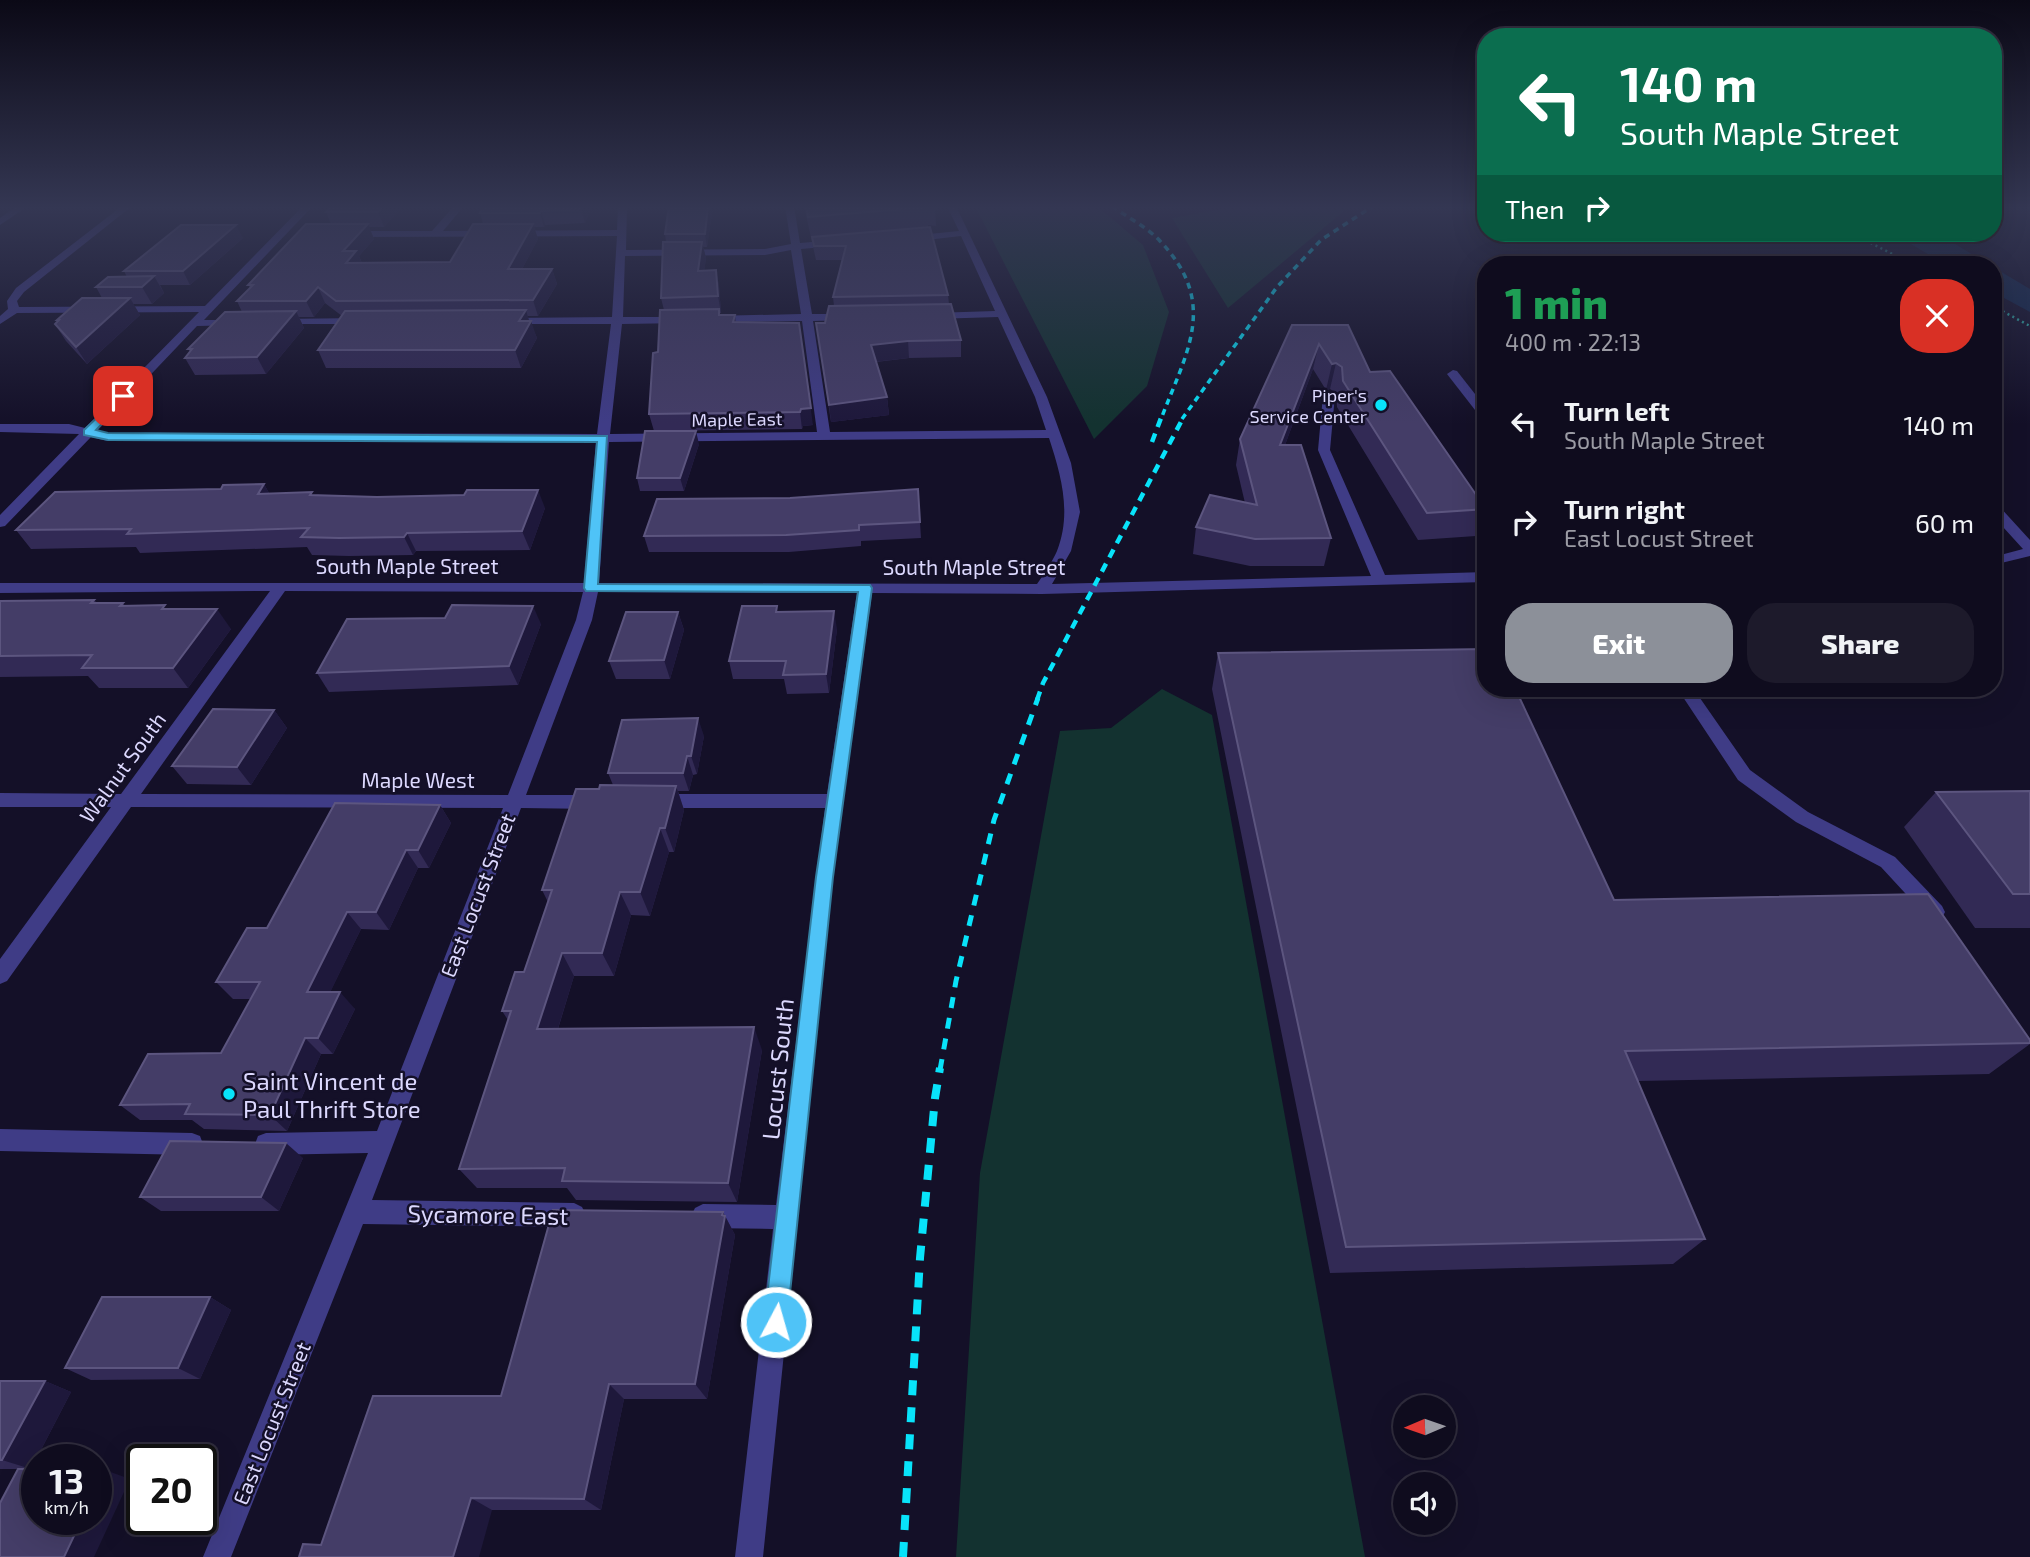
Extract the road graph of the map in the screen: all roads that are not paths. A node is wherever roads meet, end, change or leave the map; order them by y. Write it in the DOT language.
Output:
graph roads {
  1 [pos="34,279"];
  2 [pos="235,279"];
  3 [pos="619,279"];
  4 [pos="800,279"];
  5 [pos="986,279"];
  6 [pos="0,290"];
  7 [pos="20,290"];
  8 [pos="205,309"];
  9 [pos="14,310"];
  10 [pos="1003,314"];
  11 [pos="919,316"];
  12 [pos="864,317"];
  13 [pos="808,318"];
  14 [pos="0,321"];
  15 [pos="375,321"];
  16 [pos="498,321"];
  17 [pos="617,321"];
  18 [pos="254,322"];
  19 [pos="268,322"];
  20 [pos="192,323"];
  21 [pos="1453,374"];
  22 [pos="1329,395"];
  23 [pos="1477,405"];
  24 [pos="0,428"];
  25 [pos="88,432"];
  26 [pos="1055,434"];
  27 [pos="824,435"];
  28 [pos="603,438"];
  29 [pos="2002,518"];
  30 [pos="0,523"];
  31 [pos="2030,550"];
  32 [pos="2002,558"];
  33 [pos="1477,577"];
  34 [pos="1380,580"];
  35 [pos="281,586"];
  36 [pos="0,588"];
  37 [pos="591,588"];
  38 [pos="865,588"];
  39 [pos="1042,589"];
  40 [pos="1691,697"];
  41 [pos="0,800"];
  42 [pos="126,801"];
  43 [pos="835,801"];
  44 [pos="513,802"];
  45 [pos="608,802"];
  46 [pos="635,802"];
  47 [pos="1944,922"];
  48 [pos="0,975"];
  49 [pos="0,1140"];
  50 [pos="384,1142"];
  51 [pos="212,1144"];
  52 [pos="239,1144"];
  53 [pos="356,1212"];
  54 [pos="597,1215"];
  55 [pos="678,1216"];
  56 [pos="787,1217"];
  57 [pos="217,1557"];
  58 [pos="749,1557"];
  1 -- 7 [label="street"];
  2 -- 8 [label="street"];
  3 -- 17 [label="street, East Locust Street"];
  4 -- 13 [label="street"];
  5 -- 10 [label="street"];
  6 -- 7 [label="street"];
  7 -- 9 [label="street"];
  8 -- 9 [label="street"];
  8 -- 20 [label="street"];
  9 -- 14 [label="street"];
  10 -- 11 [label="street"];
  10 -- 26 [label="street"];
  12 -- 13 [label="street"];
  13 -- 17 [label="street"];
  13 -- 27 [label="street"];
  15 -- 19 [label="street"];
  16 -- 17 [label="street"];
  17 -- 28 [label="street, East Locust Street"];
  18 -- 20 [label="street"];
  20 -- 25 [label="street"];
  21 -- 23 [label="street"];
  22 -- 34 [label="street"];
  24 -- 25 [label="street, Maple East"];
  25 -- 28 [label="street, Maple East"];
  25 -- 30 [label="street"];
  26 -- 27 [label="street, Maple East"];
  26 -- 39 [label="street"];
  27 -- 28 [label="street, Maple East"];
  28 -- 37 [label="street, East Locust Street"];
  29 -- 31 [label="street"];
  31 -- 32 [label="street"];
  33 -- 34 [label="street, South Maple Street"];
  34 -- 39 [label="street, South Maple Street"];
  35 -- 36 [label="street, South Maple Street"];
  35 -- 37 [label="street, South Maple Street"];
  35 -- 42 [label="street, Walnut South"];
  37 -- 38 [label="street, South Maple Street"];
  37 -- 44 [label="street, East Locust Street"];
  38 -- 39 [label="street, South Maple Street"];
  38 -- 43 [label="street, Locust South"];
  40 -- 47 [label="street"];
  41 -- 42 [label="street, Maple West"];
  42 -- 44 [label="street, Maple West"];
  42 -- 48 [label="street, Walnut South"];
  43 -- 46 [label="street"];
  43 -- 56 [label="street, Locust South"];
  44 -- 45 [label="street, Maple West"];
  44 -- 50 [label="street, East Locust Street"];
  49 -- 51 [label="street"];
  50 -- 52 [label="street"];
  50 -- 53 [label="street, East Locust Street"];
  53 -- 54 [label="street, Sycamore East"];
  53 -- 57 [label="street, East Locust Street"];
  55 -- 56 [label="street"];
  56 -- 58 [label="street, Locust South"];
}
